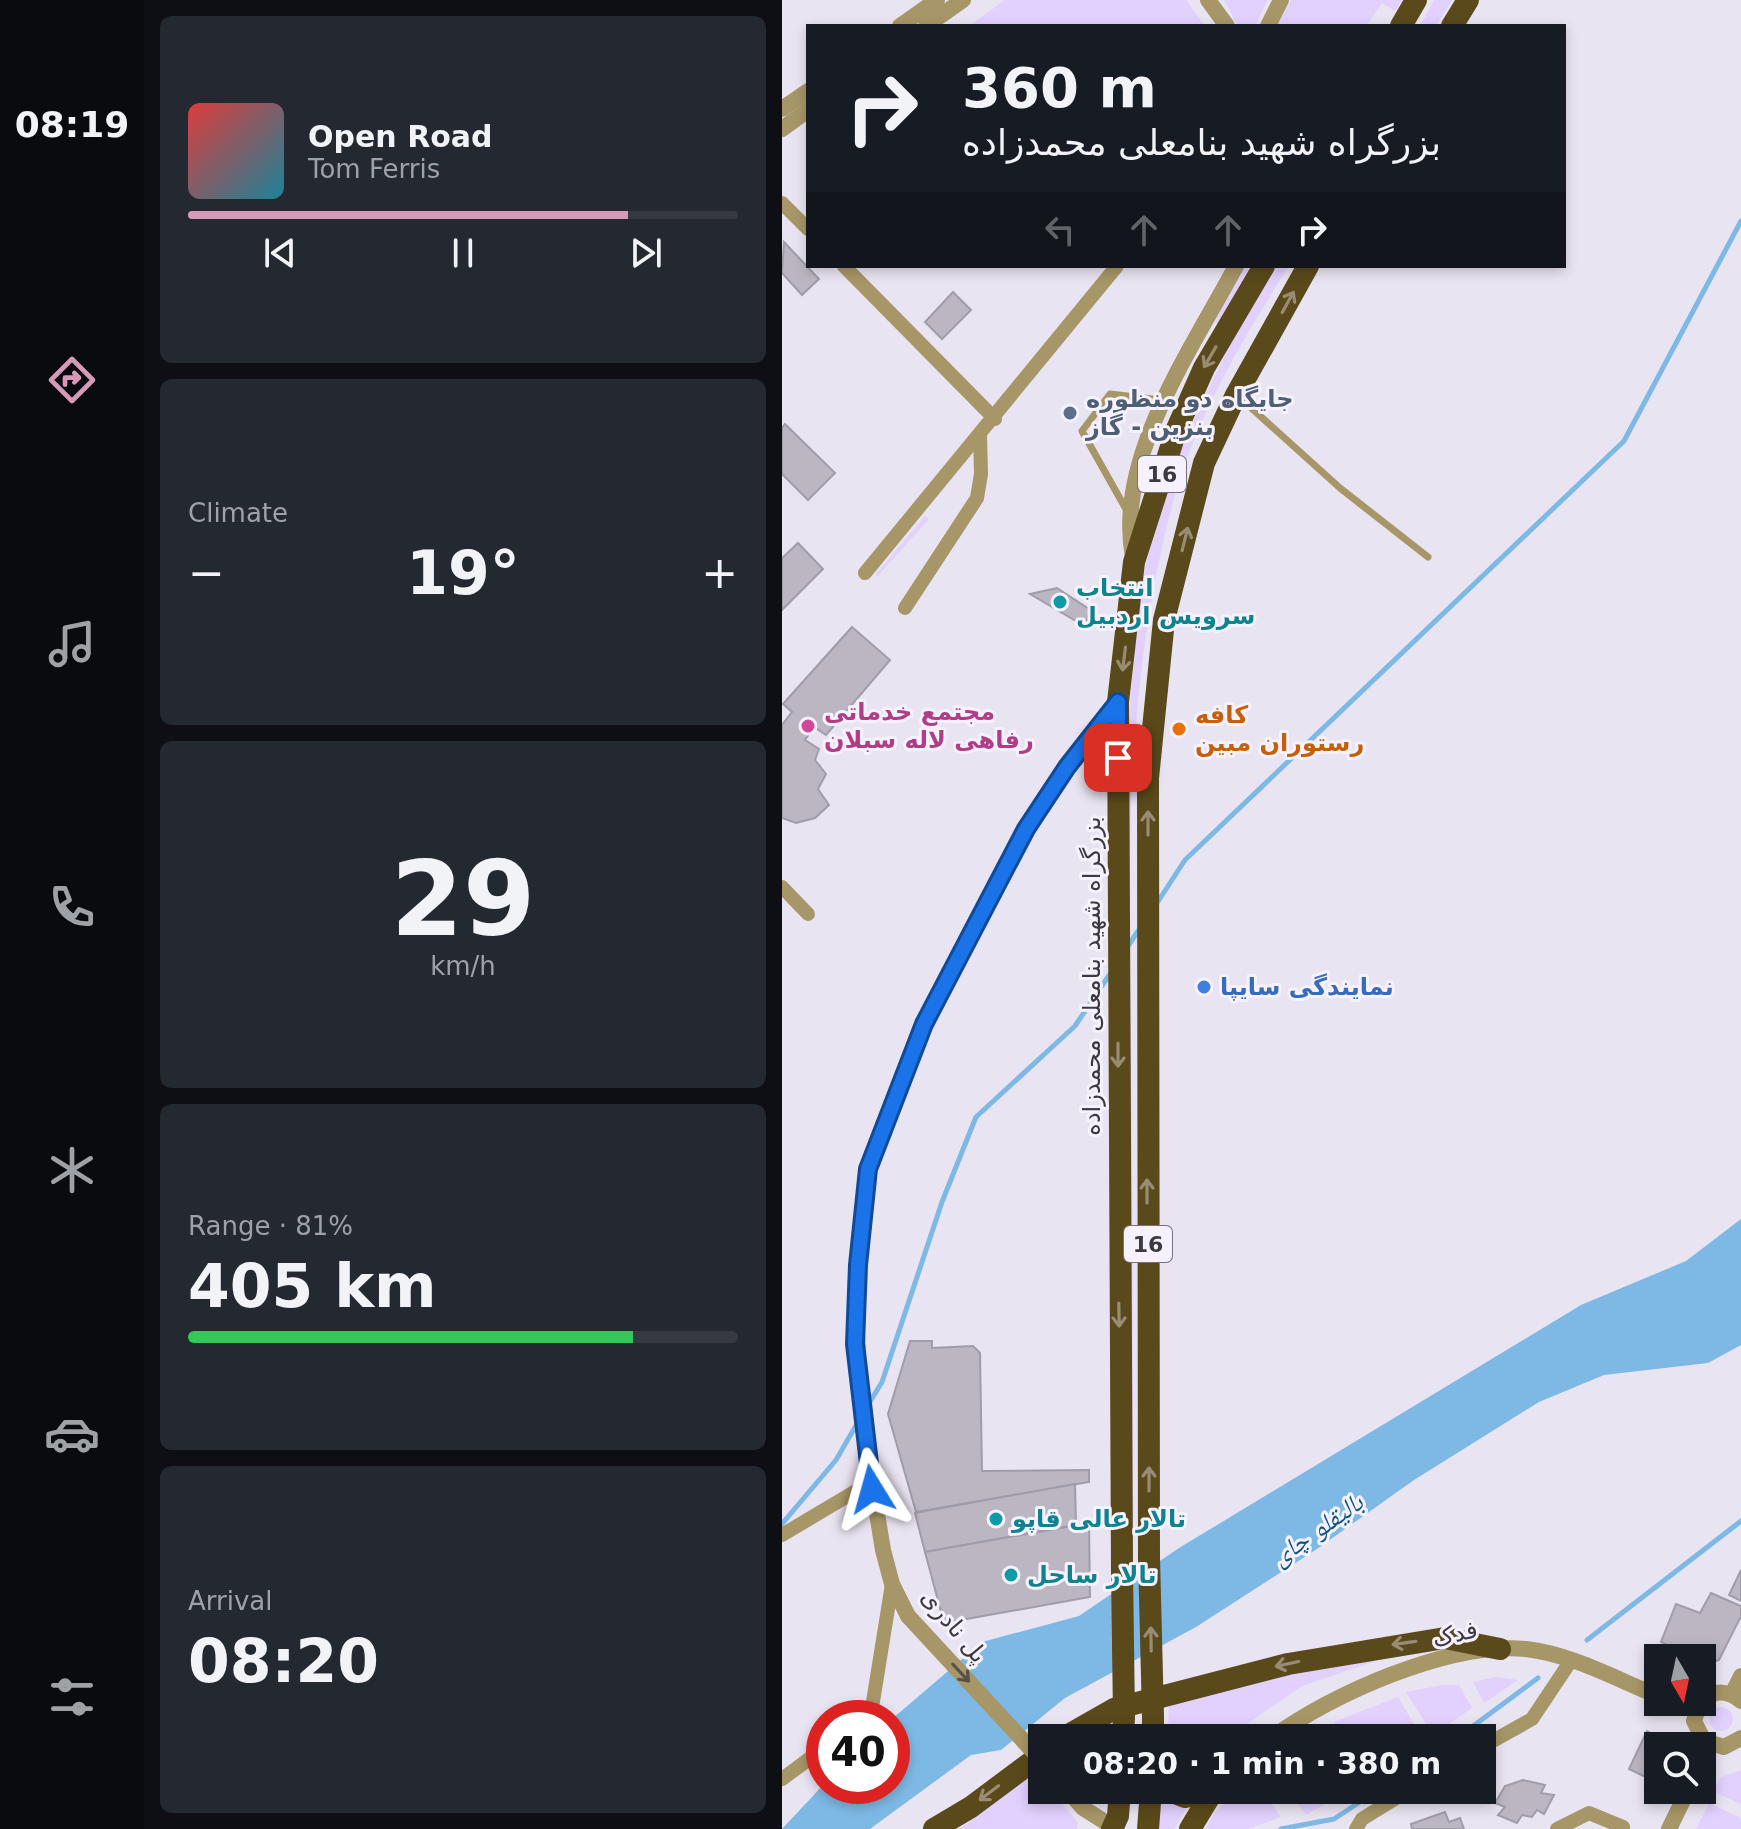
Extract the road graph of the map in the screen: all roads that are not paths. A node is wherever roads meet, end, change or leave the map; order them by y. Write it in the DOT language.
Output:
graph roads {
  1 [pos="937,0"];
  2 [pos="963,0"];
  3 [pos="1208,0"];
  4 [pos="1281,0"];
  5 [pos="1416,0"];
  6 [pos="1468,0"];
  7 [pos="903,24"];
  8 [pos="929,24"];
  9 [pos="1226,24"];
  10 [pos="1269,24"];
  11 [pos="1402,24"];
  12 [pos="1453,24"];
  13 [pos="806,92"];
  14 [pos="782,109"];
  15 [pos="806,111"];
  16 [pos="782,129"];
  17 [pos="782,203"];
  18 [pos="806,227"];
  19 [pos="846,268"];
  20 [pos="1115,268"];
  21 [pos="1235,268"];
  22 [pos="1263,268"];
  23 [pos="1307,268"];
  24 [pos="1236,395"];
  25 [pos="1161,400"];
  26 [pos="995,419"];
  27 [pos="980,435"];
  28 [pos="1130,516"];
  29 [pos="1428,557"];
  30 [pos="1134,562"];
  31 [pos="865,573"];
  32 [pos="905,608"];
  33 [pos="1118,702"];
  34 [pos="782,887"];
  35 [pos="808,914"];
  36 [pos="871,1482"];
  37 [pos="782,1535"];
  38 [pos="892,1584"];
  39 [pos="1500,1649"];
  40 [pos="1570,1662"];
  41 [pos="1741,1676"];
  42 [pos="1644,1691"];
  43 [pos="1716,1695"];
  44 [pos="1736,1698"];
  45 [pos="873,1700"];
  46 [pos="1088,1724"];
  47 [pos="1123,1724"];
  48 [pos="1153,1724"];
  49 [pos="1294,1724"];
  50 [pos="1496,1739"];
  51 [pos="1737,1743"];
  52 [pos="1716,1745"];
  53 [pos="1028,1746"];
  54 [pos="806,1761"];
  55 [pos="1028,1764"];
  56 [pos="782,1779"];
  57 [pos="1079,1804"];
  58 [pos="1119,1804"];
  59 [pos="1150,1804"];
  60 [pos="1205,1804"];
  61 [pos="1386,1804"];
  62 [pos="1681,1804"];
  63 [pos="1623,1827"];
  64 [pos="1112,1828"];
  65 [pos="934,1829"];
  66 [pos="1148,1829"];
  67 [pos="1190,1829"];
  68 [pos="1356,1829"];
  69 [pos="1557,1829"];
  70 [pos="1669,1829"];
  1 -- 7 [label="street"];
  2 -- 8 [label="street"];
  3 -- 9 [label="street"];
  4 -- 10 [label="street"];
  5 -- 11 [label="highway"];
  6 -- 12 [label="highway"];
  13 -- 14 [label="street"];
  15 -- 16 [label="street"];
  17 -- 18 [label="street"];
  19 -- 26 [label="street"];
  20 -- 26 [label="street"];
  21 -- 25 [label="street"];
  22 -- 30 [label="highway, بزرگراه شهید بنامعلی محمدزاده / 16, one-way"];
  24 -- 23 [label="highway, 16, one-way"];
  24 -- 29 [label="lane"];
  48 -- 24 [label="highway, 16, one-way, bridge"];
  25 -- 28 [label="street"];
  25 -- 28 [label="lane"];
  26 -- 27 [label="street"];
  27 -- 31 [label="street"];
  27 -- 32 [label="street"];
  28 -- 30 [label="street"];
  30 -- 33 [label="highway, بزرگراه شهید بنامعلی محمدزاده / 16, one-way"];
  33 -- 36 [label="street, پل نادری"];
  33 -- 47 [label="highway, بزرگراه شهید بنامعلی محمدزاده / 16, one-way, bridge"];
  34 -- 35 [label="street"];
  36 -- 37 [label="street"];
  36 -- 38 [label="street, پل نادری"];
  38 -- 45 [label="street"];
  38 -- 53 [label="street, پل نادری, one-way, bridge"];
  39 -- 40 [label="street, فدک"];
  39 -- 46 [label="highway, one-way"];
  39 -- 49 [label="street, فدک"];
  40 -- 42 [label="street, فدک"];
  40 -- 50 [label="street"];
  41 -- 44 [label="street"];
  43 -- 44 [label="street"];
  51 -- 52 [label="street"];
  54 -- 56 [label="street"];
  55 -- 65 [label="highway, one-way"];
  57 -- 64 [label="street"];
  58 -- 64 [label="highway"];
  59 -- 66 [label="highway"];
  60 -- 67 [label="highway"];
  61 -- 68 [label="street"];
  62 -- 70 [label="street"];
  63 -- 69 [label="street"];
}
